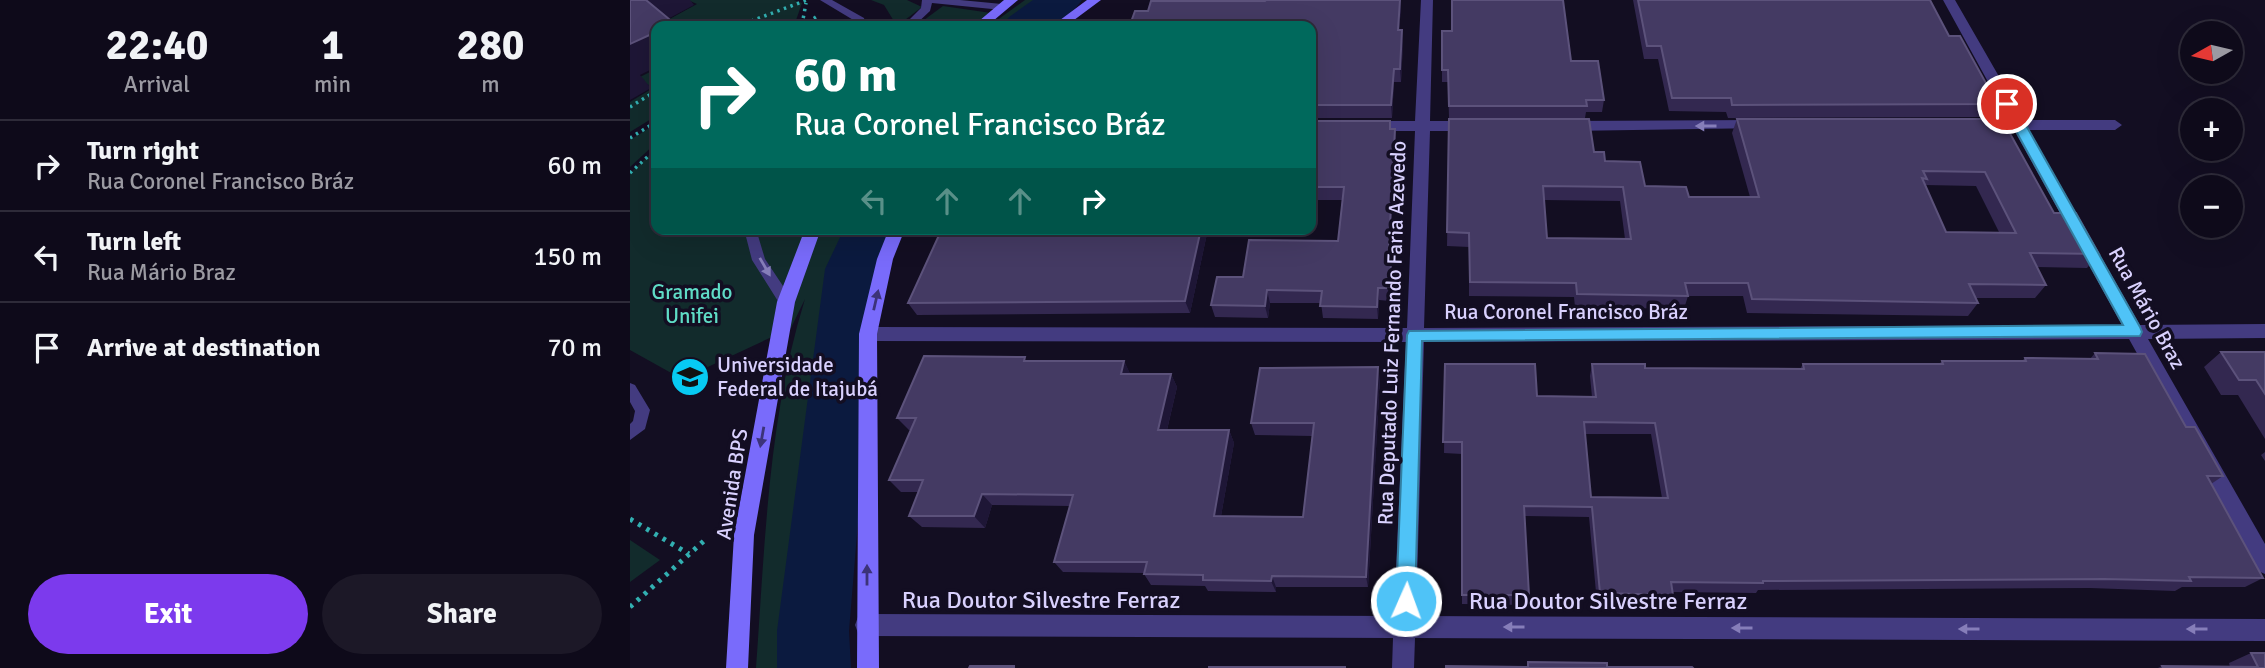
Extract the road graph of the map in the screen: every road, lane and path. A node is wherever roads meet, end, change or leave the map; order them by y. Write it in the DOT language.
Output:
graph roads {
  1 [pos="805,0"];
  2 [pos="825,0"];
  3 [pos="927,0"];
  4 [pos="1095,0"];
  5 [pos="1427,0"];
  6 [pos="1949,0"];
  7 [pos="1007,4"];
  8 [pos="751,21"];
  9 [pos="803,21"];
  10 [pos="859,21"];
  11 [pos="913,21"];
  12 [pos="985,21"];
  13 [pos="1065,21"];
  14 [pos="651,94"];
  15 [pos="630,107"];
  16 [pos="651,125"];
  17 [pos="1769,125"];
  18 [pos="1964,125"];
  19 [pos="2019,125"];
  20 [pos="2115,125"];
  21 [pos="1353,126"];
  22 [pos="1422,126"];
  23 [pos="1492,126"];
  24 [pos="1547,126"];
  25 [pos="630,138"];
  26 [pos="651,154"];
  27 [pos="630,173"];
  28 [pos="752,235"];
  29 [pos="811,235"];
  30 [pos="895,235"];
  31 [pos="786,302"];
  32 [pos="2265,331"];
  33 [pos="2134,332"];
  34 [pos="868,334"];
  35 [pos="1415,335"];
  36 [pos="630,389"];
  37 [pos="630,433"];
  38 [pos="630,519"];
  39 [pos="705,540"];
  40 [pos="689,554"];
  41 [pos="2265,564"];
  42 [pos="630,607"];
  43 [pos="866,625"];
  44 [pos="1405,627"];
  45 [pos="2265,630"];
  46 [pos="737,668"];
  47 [pos="868,668"];
  48 [pos="1403,668"];
  1 -- 8 [label="path"];
  1 -- 9 [label="path"];
  2 -- 10 [label="lane"];
  3 -- 7 [label="lane"];
  3 -- 11 [label="lane"];
  4 -- 13 [label="main road"];
  5 -- 22 [label="street, Rua Deputado Luiz Fernando Faria Azevedo"];
  6 -- 19 [label="street, Rua Mário Braz"];
  7 -- 12 [label="main road"];
  14 -- 15 [label="path"];
  16 -- 25 [label="path"];
  17 -- 24 [label="street, one-way"];
  18 -- 19 [label="street"];
  19 -- 20 [label="street"];
  19 -- 33 [label="street, Rua Mário Braz"];
  21 -- 22 [label="street"];
  22 -- 23 [label="street"];
  22 -- 35 [label="street, Rua Deputado Luiz Fernando Faria Azevedo"];
  26 -- 27 [label="path"];
  28 -- 31 [label="lane, one-way"];
  29 -- 31 [label="main road, Avenida BPS"];
  34 -- 30 [label="main road, one-way"];
  31 -- 46 [label="main road, Avenida BPS, one-way"];
  32 -- 33 [label="street, Rua Coronel Francisco Bráz"];
  33 -- 35 [label="street, Rua Coronel Francisco Bráz"];
  33 -- 41 [label="street, Rua Mário Braz"];
  34 -- 35 [label="street, Rua Coronel Francisco Bráz"];
  43 -- 34 [label="main road, one-way"];
  35 -- 44 [label="street, Rua Deputado Luiz Fernando Faria Azevedo"];
  36 -- 37 [label="lane"];
  38 -- 40 [label="path"];
  39 -- 40 [label="path"];
  40 -- 42 [label="path"];
  43 -- 44 [label="street, Rua Doutor Silvestre Ferraz"];
  43 -- 47 [label="main road"];
  45 -- 44 [label="street, Rua Doutor Silvestre Ferraz, one-way"];
  44 -- 48 [label="street, Rua Deputado Luiz Fernando Faria Azevedo"];
}
